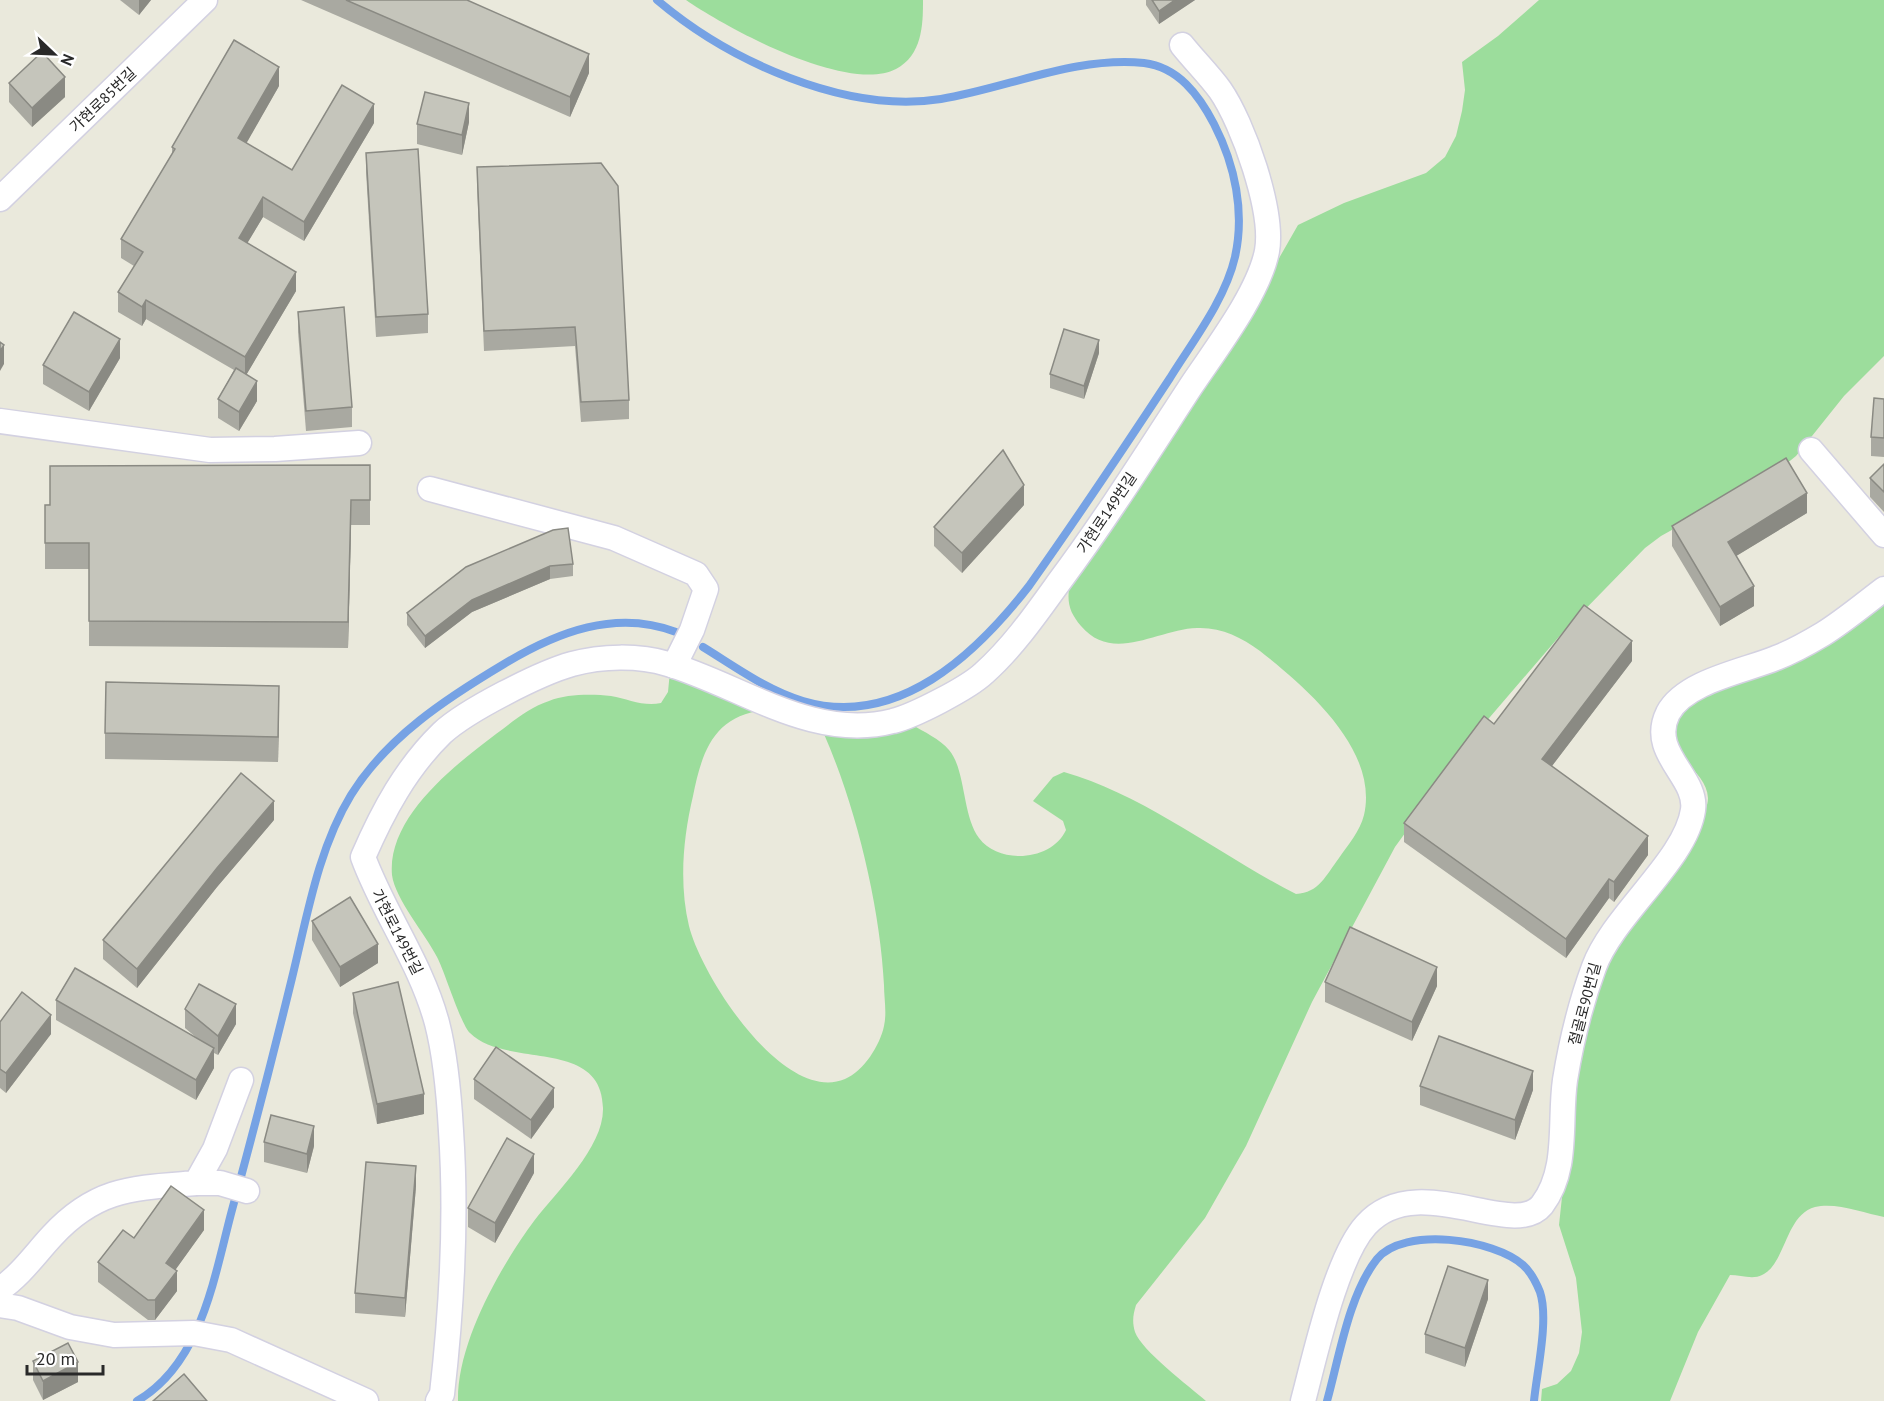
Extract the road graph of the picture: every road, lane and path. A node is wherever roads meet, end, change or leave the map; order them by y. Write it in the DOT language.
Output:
graph roads {
  1 [pos="206,0"];
  2 [pos="1182,45"];
  3 [pos="0,199"];
  4 [pos="0,421"];
  5 [pos="360,443"];
  6 [pos="1811,450"];
  7 [pos="430,489"];
  8 [pos="1884,535"];
  9 [pos="1884,589"];
  10 [pos="674,666"];
  11 [pos="241,1080"];
  12 [pos="196,1183"];
  13 [pos="247,1191"];
  14 [pos="0,1289"];
  15 [pos="0,1305"];
  16 [pos="366,1401"];
  17 [pos="438,1401"];
  18 [pos="1303,1401"];
  1 -- 3 [label="lane, 가현로85번길"];
  2 -- 10 [label="lane, 가현로149번길"];
  4 -- 5 [label="lane"];
  6 -- 8 [label="lane"];
  7 -- 10 [label="lane"];
  9 -- 18 [label="lane, 절골로90번길"];
  10 -- 17 [label="lane, 가현로149번길"];
  11 -- 12 [label="lane"];
  12 -- 13 [label="lane"];
  12 -- 14 [label="lane"];
  15 -- 16 [label="lane"];
}
